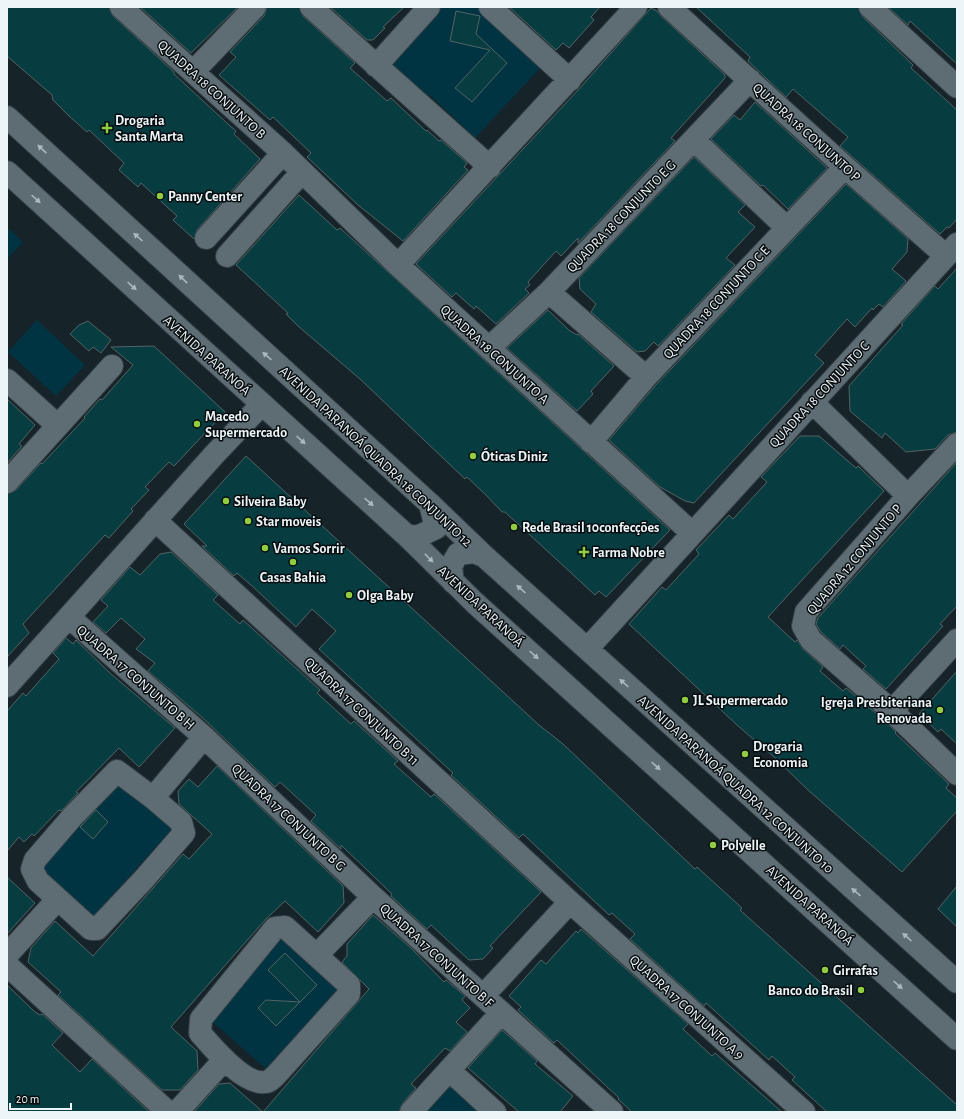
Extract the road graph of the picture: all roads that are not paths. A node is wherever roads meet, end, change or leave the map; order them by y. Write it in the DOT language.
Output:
graph roads {
  1 [pos="121,7"];
  2 [pos="255,7"];
  3 [pos="311,7"];
  4 [pos="430,7"];
  5 [pos="490,7"];
  6 [pos="636,7"];
  7 [pos="669,7"];
  8 [pos="870,7"];
  9 [pos="376,66"];
  10 [pos="193,72"];
  11 [pos="570,80"];
  12 [pos="750,80"];
  13 [pos="957,87"];
  14 [pos="7,117"];
  15 [pos="694,140"];
  16 [pos="283,154"];
  17 [pos="490,167"];
  18 [pos="845,167"];
  19 [pos="7,172"];
  20 [pos="302,172"];
  21 [pos="786,227"];
  22 [pos="206,238"];
  23 [pos="952,250"];
  24 [pos="227,256"];
  25 [pos="398,265"];
  26 [pos="549,292"];
  27 [pos="489,348"];
  28 [pos="112,366"];
  29 [pos="646,377"];
  30 [pos="7,380"];
  31 [pos="812,402"];
  32 [pos="262,404"];
  33 [pos="57,425"];
  34 [pos="591,442"];
  35 [pos="957,444"];
  36 [pos="7,482"];
  37 [pos="908,496"];
  38 [pos="430,504"];
  39 [pos="155,520"];
  40 [pos="692,533"];
  41 [pos="406,535"];
  42 [pos="484,556"];
  43 [pos="453,582"];
  44 [pos="69,617"];
  45 [pos="586,649"];
  46 [pos="954,649"];
  47 [pos="7,686"];
  48 [pos="892,711"];
  49 [pos="204,737"];
  50 [pos="957,774"];
  51 [pos="153,798"];
  52 [pos="373,897"];
  53 [pos="58,900"];
  54 [pos="570,902"];
  55 [pos="7,955"];
  56 [pos="317,955"];
  57 [pos="7,965"];
  58 [pos="957,982"];
  59 [pos="483,996"];
  60 [pos="501,1013"];
  61 [pos="957,1038"];
  62 [pos="224,1060"];
  63 [pos="449,1070"];
  64 [pos="606,1110"];
  65 [pos="168,1112"];
  66 [pos="177,1112"];
  67 [pos="411,1112"];
  68 [pos="495,1112"];
  69 [pos="804,1112"];
  1 -- 10 [label="street, QUADRA 18 CONJUNTO B"];
  2 -- 10 [label="street"];
  3 -- 9 [label="street"];
  4 -- 9 [label="street"];
  5 -- 11 [label="street"];
  6 -- 11 [label="street"];
  7 -- 12 [label="street, QUADRA 18 CONJUNTO P"];
  8 -- 13 [label="street"];
  9 -- 17 [label="street"];
  10 -- 16 [label="street, QUADRA 18 CONJUNTO B"];
  11 -- 17 [label="street"];
  12 -- 15 [label="street, QUADRA 18 CONJUNTO E G"];
  12 -- 18 [label="street, QUADRA 18 CONJUNTO P"];
  38 -- 14 [label="street, AVENIDA PARANOÁ QUADRA 18 CONJUNTO 12, one-way"];
  15 -- 21 [label="street"];
  15 -- 26 [label="street, QUADRA 18 CONJUNTO E G"];
  16 -- 20 [label="street, QUADRA 18 CONJUNTO B"];
  16 -- 22 [label="street"];
  17 -- 25 [label="street"];
  18 -- 21 [label="street, QUADRA 18 CONJUNTO C E"];
  18 -- 23 [label="street, QUADRA 18 CONJUNTO P"];
  19 -- 32 [label="street, AVENIDA PARANOÁ, one-way"];
  20 -- 24 [label="street"];
  20 -- 25 [label="street, QUADRA 18 CONJUNTO A"];
  21 -- 29 [label="street, QUADRA 18 CONJUNTO C E"];
  23 -- 31 [label="street, QUADRA 18 CONJUNTO C"];
  25 -- 27 [label="street, QUADRA 18 CONJUNTO A"];
  26 -- 27 [label="street, QUADRA 18 CONJUNTO E G"];
  26 -- 29 [label="street"];
  27 -- 34 [label="street, QUADRA 18 CONJUNTO A"];
  28 -- 33 [label="street"];
  29 -- 34 [label="street, QUADRA 18 CONJUNTO C E"];
  30 -- 33 [label="street"];
  31 -- 37 [label="street"];
  31 -- 40 [label="street, QUADRA 18 CONJUNTO C"];
  32 -- 39 [label="street"];
  32 -- 41 [label="street, AVENIDA PARANOÁ, one-way"];
  33 -- 36 [label="street"];
  34 -- 40 [label="street, QUADRA 18 CONJUNTO A"];
  35 -- 37 [label="street, QUADRA 12 CONJUNTO P"];
  37 -- 48 [label="street, QUADRA 12 CONJUNTO P"];
  38 -- 41 [label="street"];
  38 -- 42 [label="street, AVENIDA PARANOÁ QUADRA 18 CONJUNTO 12"];
  39 -- 44 [label="street"];
  39 -- 54 [label="street, QUADRA 17 CONJUNTO B 11"];
  40 -- 45 [label="street, QUADRA 18 CONJUNTO C"];
  41 -- 43 [label="street, AVENIDA PARANOÁ, one-way"];
  42 -- 43 [label="street"];
  45 -- 42 [label="street, AVENIDA PARANOÁ QUADRA 18 CONJUNTO 12, one-way"];
  43 -- 61 [label="street, AVENIDA PARANOÁ, one-way"];
  44 -- 47 [label="street"];
  44 -- 49 [label="street, QUADRA 17 CONJUNTO B H"];
  58 -- 45 [label="street, AVENIDA PARANOÁ QUADRA 12 CONJUNTO 10, one-way"];
  46 -- 48 [label="street"];
  48 -- 50 [label="street, QUADRA 12 CONJUNTO P"];
  49 -- 51 [label="street"];
  49 -- 52 [label="street, QUADRA 17 CONJUNTO B G"];
  51 -- 53 [label="street"];
  51 -- 53 [label="street"];
  52 -- 56 [label="street"];
  52 -- 59 [label="street, QUADRA 17 CONJUNTO B F"];
  53 -- 55 [label="street"];
  54 -- 59 [label="street"];
  54 -- 69 [label="street, QUADRA 17 CONJUNTO A 9"];
  56 -- 62 [label="street"];
  56 -- 62 [label="street"];
  57 -- 65 [label="street"];
  59 -- 60 [label="street, QUADRA 17 CONJUNTO B F"];
  60 -- 63 [label="street"];
  60 -- 64 [label="street, QUADRA 17 CONJUNTO B F"];
  62 -- 66 [label="street"];
  63 -- 67 [label="street"];
  63 -- 68 [label="street"];
}
